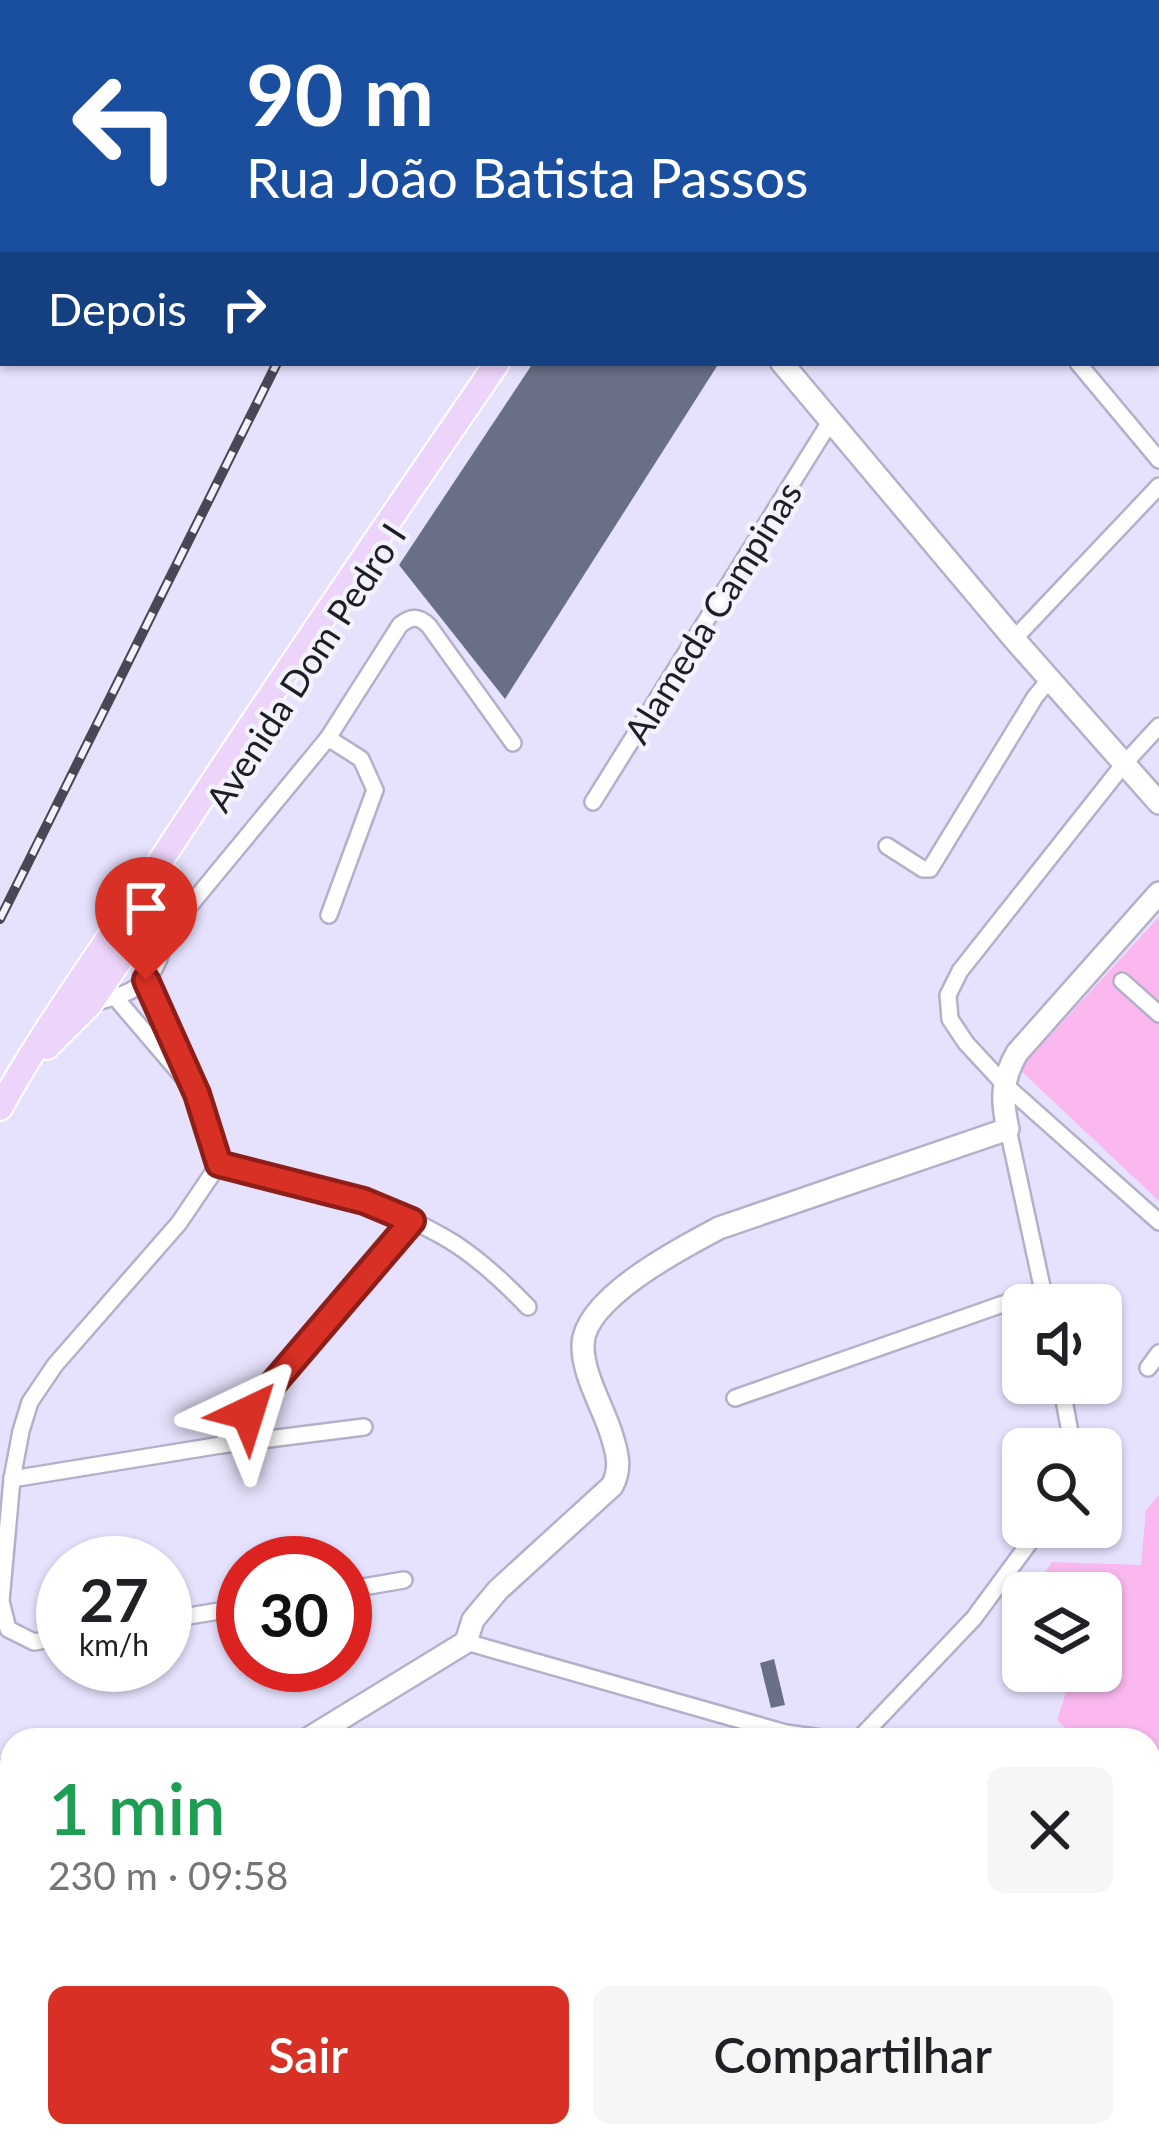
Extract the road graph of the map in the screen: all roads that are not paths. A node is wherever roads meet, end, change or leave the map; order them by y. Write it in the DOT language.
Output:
graph roads {
  1 [pos="495,366"];
  2 [pos="509,366"];
  3 [pos="784,366"];
  4 [pos="1081,366"];
  5 [pos="830,422"];
  6 [pos="1159,460"];
  7 [pos="1159,486"];
  8 [pos="1014,639"];
  9 [pos="1049,680"];
  10 [pos="1159,726"];
  11 [pos="328,738"];
  12 [pos="513,743"];
  13 [pos="1124,765"];
  14 [pos="593,802"];
  15 [pos="1159,803"];
  16 [pos="887,846"];
  17 [pos="156,880"];
  18 [pos="1159,893"];
  19 [pos="329,915"];
  20 [pos="167,928"];
  21 [pos="146,980"];
  22 [pos="1122,981"];
  23 [pos="102,1000"];
  24 [pos="1159,1014"];
  25 [pos="52,1018"];
  26 [pos="1003,1083"];
  27 [pos="13,1085"];
  28 [pos="197,1094"];
  29 [pos="0,1108"];
  30 [pos="1008,1129"];
  31 [pos="219,1164"];
  32 [pos="412,1221"];
  33 [pos="1159,1222"];
  34 [pos="1041,1284"];
  35 [pos="528,1307"];
  36 [pos="1002,1312"];
  37 [pos="1159,1353"];
  38 [pos="1148,1368"];
  39 [pos="735,1398"];
  40 [pos="364,1426"];
  41 [pos="221,1445"];
  42 [pos="12,1479"];
  43 [pos="1026,1548"];
  44 [pos="404,1580"];
  45 [pos="372,1585"];
  46 [pos="36,1642"];
  47 [pos="466,1642"];
  48 [pos="326,1728"];
  49 [pos="772,1728"];
  50 [pos="869,1728"];
  1 -- 17 [label="main road, Avenida Dom Pedro I"];
  2 -- 17 [label="main road, Avenida Dom Pedro I"];
  3 -- 5 [label="street"];
  4 -- 6 [label="street"];
  5 -- 8 [label="street"];
  5 -- 14 [label="street, Alameda Campinas"];
  7 -- 8 [label="street"];
  8 -- 9 [label="street"];
  9 -- 13 [label="street"];
  9 -- 16 [label="street"];
  10 -- 13 [label="street"];
  11 -- 12 [label="street"];
  11 -- 19 [label="street"];
  11 -- 20 [label="street"];
  13 -- 15 [label="street"];
  13 -- 26 [label="street"];
  17 -- 20 [label="street"];
  17 -- 23 [label="main road, Avenida Dom Pedro I"];
  17 -- 25 [label="main road, Avenida Dom Pedro I"];
  18 -- 26 [label="street"];
  20 -- 21 [label="street"];
  21 -- 23 [label="street"];
  21 -- 28 [label="street"];
  22 -- 24 [label="street"];
  23 -- 25 [label="street"];
  23 -- 27 [label="main road, Avenida Dom Pedro I"];
  23 -- 28 [label="street"];
  25 -- 27 [label="main road, Avenida Dom Pedro I"];
  26 -- 30 [label="street"];
  26 -- 33 [label="street"];
  27 -- 29 [label="main road, Avenida Dom Pedro I"];
  28 -- 31 [label="street"];
  30 -- 34 [label="street"];
  30 -- 47 [label="street"];
  31 -- 32 [label="street"];
  31 -- 42 [label="street"];
  32 -- 35 [label="street"];
  32 -- 41 [label="street"];
  36 -- 39 [label="street"];
  37 -- 38 [label="street"];
  40 -- 41 [label="street"];
  41 -- 42 [label="street"];
  42 -- 46 [label="street"];
  43 -- 50 [label="street"];
  44 -- 45 [label="street"];
  47 -- 48 [label="street"];
  47 -- 49 [label="street"];
}
